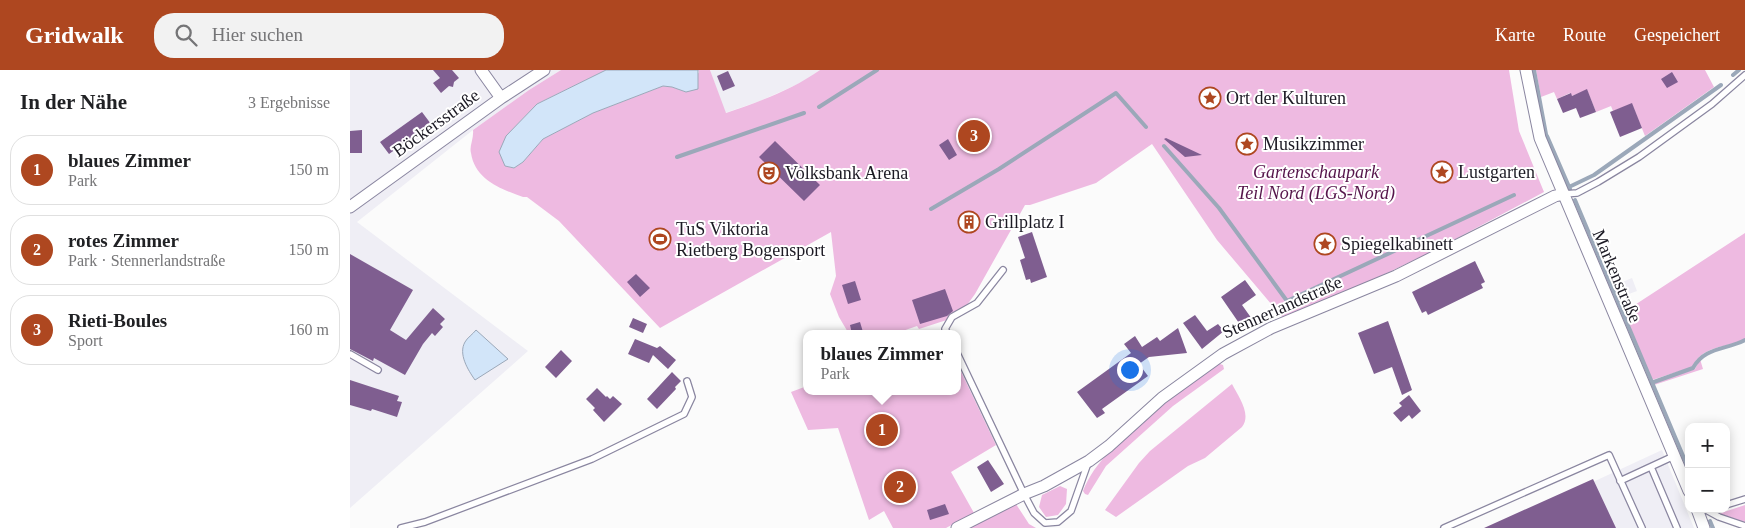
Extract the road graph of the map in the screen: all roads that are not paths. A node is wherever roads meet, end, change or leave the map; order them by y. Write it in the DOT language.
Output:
graph roads {
  1 [pos="481,70"];
  2 [pos="544,70"];
  3 [pos="1526,70"];
  4 [pos="1745,75"];
  5 [pos="501,98"];
  6 [pos="1564,194"];
  7 [pos="350,206"];
  8 [pos="1003,270"];
  9 [pos="946,330"];
  10 [pos="350,354"];
  11 [pos="961,362"];
  12 [pos="378,370"];
  13 [pos="687,381"];
  14 [pos="1674,456"];
  15 [pos="1089,461"];
  16 [pos="1651,467"];
  17 [pos="1620,481"];
  18 [pos="1685,482"];
  19 [pos="1024,494"];
  20 [pos="1745,499"];
  21 [pos="1730,504"];
  22 [pos="1704,513"];
  23 [pos="1709,513"];
  24 [pos="1745,526"];
  25 [pos="401,528"];
  26 [pos="957,528"];
  27 [pos="1444,528"];
  28 [pos="1642,528"];
  29 [pos="1677,528"];
  30 [pos="1704,528"];
  1 -- 5 [label="street"];
  2 -- 5 [label="street, Böckersstraße"];
  3 -- 6 [label="street, Markenstraße"];
  4 -- 6 [label="lane"];
  5 -- 7 [label="street, Böckersstraße"];
  6 -- 14 [label="street, Markenstraße"];
  6 -- 15 [label="street, Stennerlandstraße"];
  8 -- 9 [label="lane"];
  10 -- 12 [label="lane"];
  11 -- 19 [label="lane"];
  13 -- 25 [label="lane"];
  14 -- 16 [label="lane"];
  14 -- 18 [label="street, Markenstraße"];
  15 -- 19 [label="street, Stennerlandstraße"];
  15 -- 19 [label="lane"];
  16 -- 17 [label="lane"];
  16 -- 29 [label="lane"];
  17 -- 27 [label="lane"];
  17 -- 28 [label="lane"];
  19 -- 26 [label="street, Stennerlandstraße"];
  20 -- 21 [label="lane"];
  22 -- 30 [label="street"];
  23 -- 24 [label="lane"];
}
